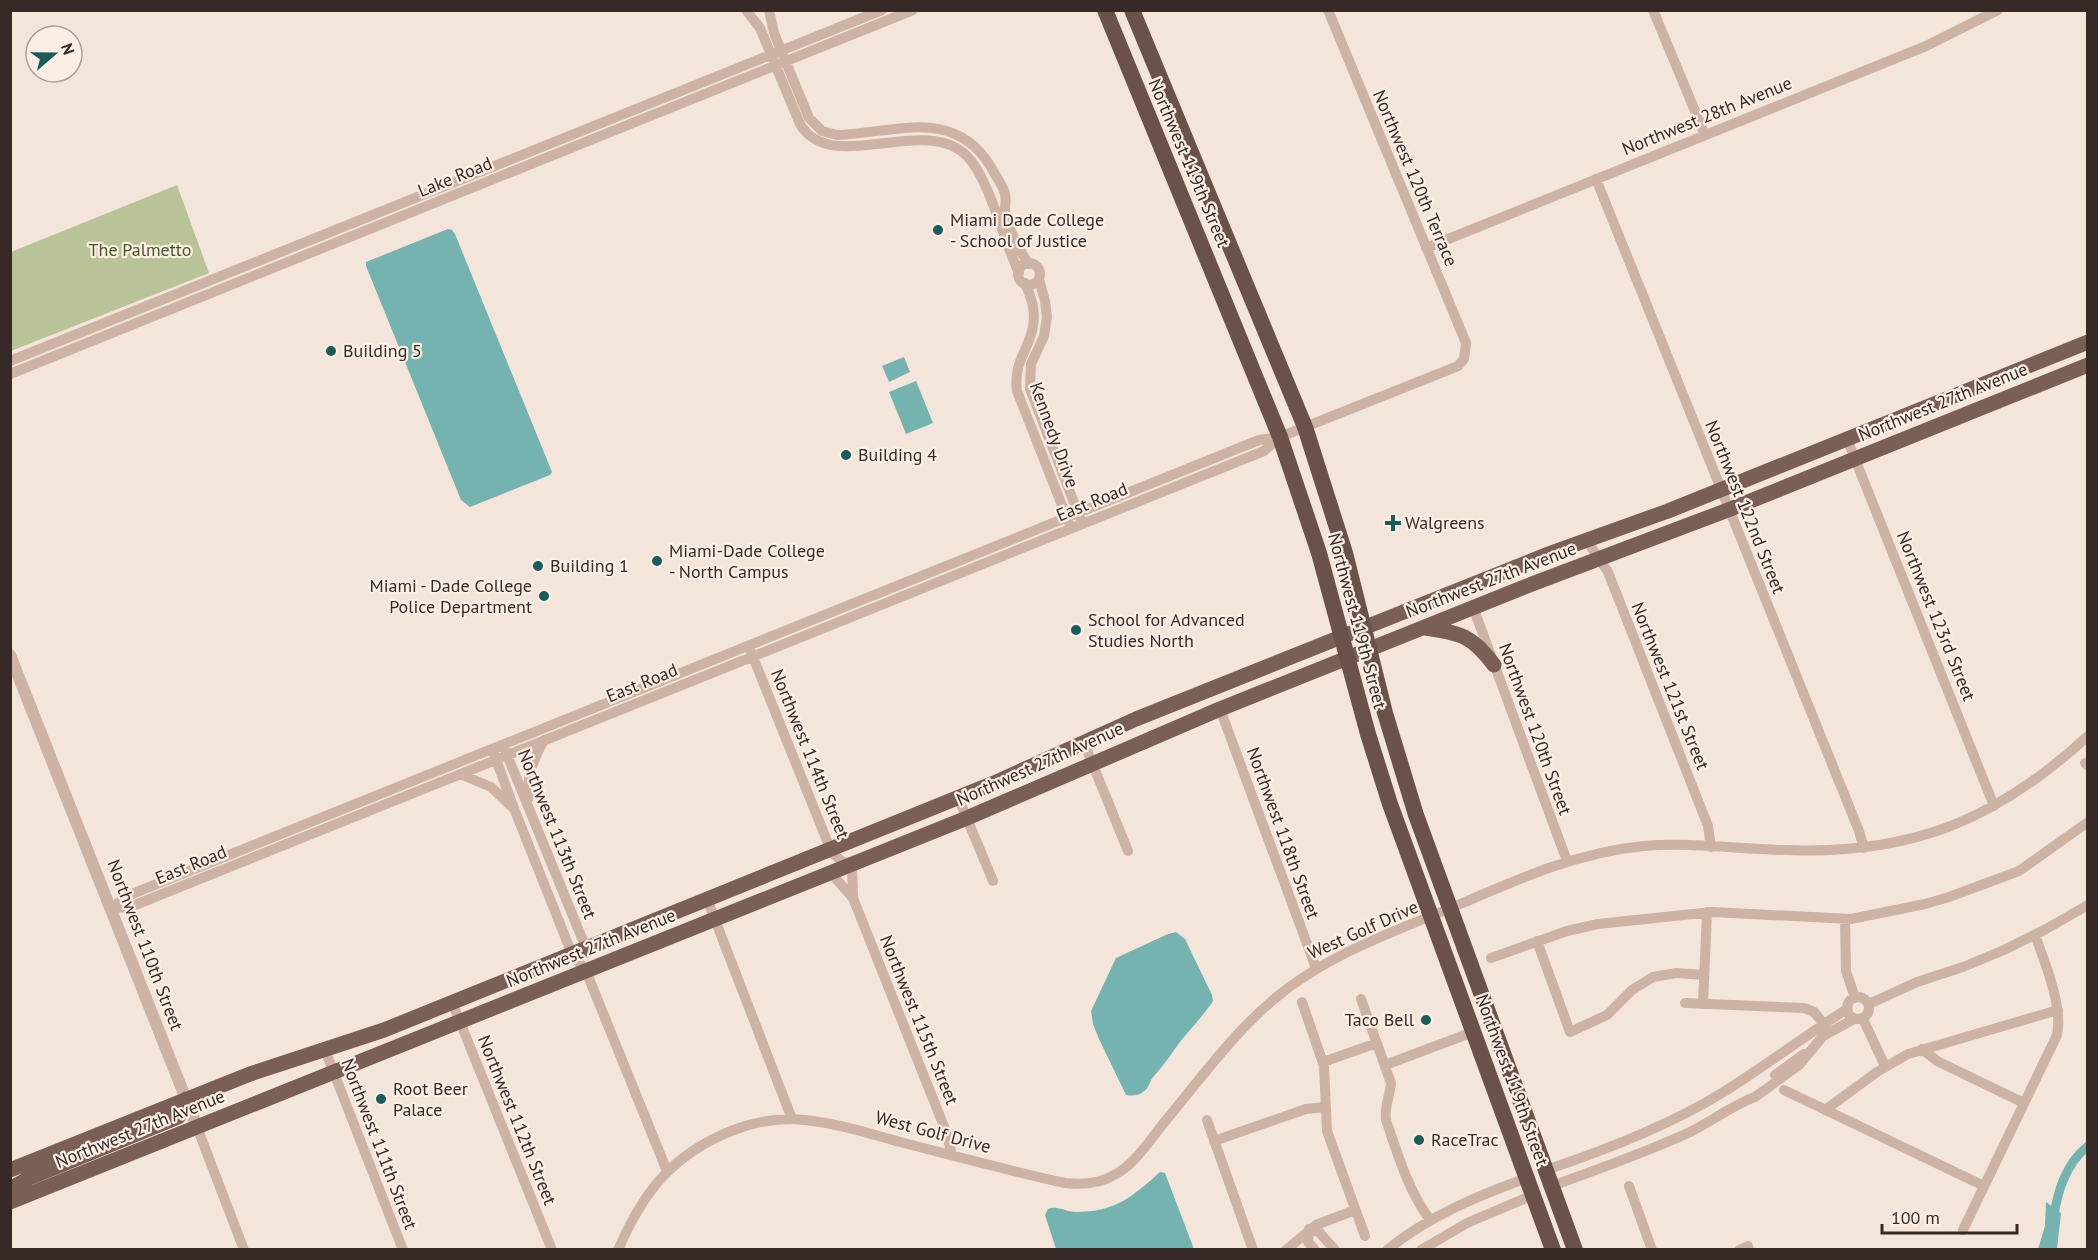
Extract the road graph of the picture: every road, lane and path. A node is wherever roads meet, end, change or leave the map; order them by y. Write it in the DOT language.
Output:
graph roads {
  1 [pos="746,10"];
  2 [pos="769,10"];
  3 [pos="882,10"];
  4 [pos="913,10"];
  5 [pos="1105,10"];
  6 [pos="1132,10"];
  7 [pos="1328,10"];
  8 [pos="1653,10"];
  9 [pos="1998,10"];
  10 [pos="778,58"];
  11 [pos="1705,135"];
  12 [pos="995,174"];
  13 [pos="1596,179"];
  14 [pos="981,181"];
  15 [pos="1426,248"];
  16 [pos="1029,264"];
  17 [pos="1019,273"];
  18 [pos="1039,279"];
  19 [pos="1025,284"];
  20 [pos="2088,342"];
  21 [pos="1464,359"];
  22 [pos="10,361"];
  23 [pos="2088,365"];
  24 [pos="10,374"];
  25 [pos="1305,427"];
  26 [pos="1281,437"];
  27 [pos="1847,439"];
  28 [pos="1855,459"];
  29 [pos="1720,490"];
  30 [pos="1728,510"];
  31 [pos="1080,518"];
  32 [pos="1069,523"];
  33 [pos="1587,541"];
  34 [pos="1599,559"];
  35 [pos="1473,607"];
  36 [pos="1364,628"];
  37 [pos="1422,628"];
  38 [pos="1341,637"];
  39 [pos="1369,650"];
  40 [pos="751,651"];
  41 [pos="10,655"];
  42 [pos="1347,658"];
  43 [pos="1494,665"];
  44 [pos="1220,709"];
  45 [pos="2088,736"];
  46 [pos="544,740"];
  47 [pos="1084,743"];
  48 [pos="499,752"];
  49 [pos="1092,763"];
  50 [pos="460,774"];
  51 [pos="958,797"];
  52 [pos="528,805"];
  53 [pos="1994,806"];
  54 [pos="515,811"];
  55 [pos="967,818"];
  56 [pos="2088,822"];
  57 [pos="1711,847"];
  58 [pos="830,848"];
  59 [pos="1864,848"];
  60 [pos="1128,851"];
  61 [pos="1567,861"];
  62 [pos="852,863"];
  63 [pos="830,872"];
  64 [pos="993,881"];
  65 [pos="853,898"];
  66 [pos="706,899"];
  67 [pos="2088,905"];
  68 [pos="112,908"];
  69 [pos="1450,909"];
  70 [pos="1707,912"];
  71 [pos="1431,917"];
  72 [pos="714,919"];
  73 [pos="1845,919"];
  74 [pos="2035,935"];
  75 [pos="1538,941"];
  76 [pos="579,951"];
  77 [pos="1491,958"];
  78 [pos="1316,968"];
  79 [pos="586,971"];
  80 [pos="1704,975"];
  81 [pos="1855,998"];
  82 [pos="1361,999"];
  83 [pos="452,1002"];
  84 [pos="1302,1002"];
  85 [pos="1685,1003"];
  86 [pos="1703,1004"];
  87 [pos="1869,1004"];
  88 [pos="1847,1008"];
  89 [pos="2058,1011"];
  90 [pos="1858,1019"];
  91 [pos="460,1022"];
  92 [pos="1824,1024"];
  93 [pos="1473,1032"];
  94 [pos="1377,1043"];
  95 [pos="1922,1049"];
  96 [pos="325,1050"];
  97 [pos="1784,1050"];
  98 [pos="1810,1050"];
  99 [pos="1323,1062"];
  100 [pos="1792,1062"];
  101 [pos="1385,1065"];
  102 [pos="1885,1066"];
  103 [pos="333,1072"];
  104 [pos="1784,1090"];
  105 [pos="186,1099"];
  106 [pos="1746,1100"];
  107 [pos="2024,1103"];
  108 [pos="1325,1107"];
  109 [pos="1826,1110"];
  110 [pos="1684,1112"];
  111 [pos="792,1119"];
  112 [pos="1207,1120"];
  113 [pos="197,1127"];
  114 [pos="1693,1131"];
  115 [pos="1214,1141"];
  116 [pos="952,1155"];
  117 [pos="10,1170"];
  118 [pos="1546,1170"];
  119 [pos="668,1171"];
  120 [pos="1527,1178"];
  121 [pos="1552,1186"];
  122 [pos="1629,1186"];
  123 [pos="1984,1186"];
  124 [pos="10,1189"];
  125 [pos="1533,1195"];
  126 [pos="10,1202"];
  127 [pos="1355,1210"];
  128 [pos="1430,1220"];
  129 [pos="1309,1229"];
  130 [pos="1964,1230"];
  131 [pos="1365,1236"];
  132 [pos="1326,1239"];
  133 [pos="244,1250"];
  134 [pos="403,1250"];
  135 [pos="552,1250"];
  136 [pos="618,1250"];
  137 [pos="1253,1250"];
  138 [pos="1286,1250"];
  139 [pos="1315,1250"];
  140 [pos="1335,1250"];
  141 [pos="1387,1250"];
  142 [pos="1421,1250"];
  143 [pos="1553,1250"];
  144 [pos="1575,1250"];
  145 [pos="1652,1250"];
  146 [pos="1739,1250"];
  147 [pos="1749,1250"];
  1 -- 10 [label="street, Kennedy Drive"];
  2 -- 10 [label="street, Kennedy Drive"];
  3 -- 10 [label="street, Lake Road"];
  4 -- 10 [label="street, Lake Road"];
  5 -- 26 [label="highway, Northwest 119th Street"];
  6 -- 25 [label="highway, Northwest 119th Street"];
  7 -- 15 [label="street, Northwest 120th Terrace"];
  8 -- 11 [label="street"];
  9 -- 11 [label="street, Northwest 28th Avenue"];
  10 -- 12 [label="street, Kennedy Drive"];
  10 -- 14 [label="street, Kennedy Drive"];
  10 -- 22 [label="street, Lake Road"];
  10 -- 24 [label="street, Lake Road"];
  11 -- 13 [label="street, Northwest 28th Avenue"];
  12 -- 14 [label="street"];
  12 -- 16 [label="street, Kennedy Drive"];
  13 -- 15 [label="street, Northwest 28th Avenue"];
  13 -- 29 [label="street, Northwest 122nd Street"];
  14 -- 17 [label="street, Kennedy Drive"];
  15 -- 21 [label="street, Northwest 120th Terrace"];
  16 -- 17 [label="street"];
  16 -- 18 [label="street, Kennedy Drive"];
  17 -- 19 [label="street, Kennedy Drive"];
  18 -- 19 [label="street"];
  18 -- 31 [label="street, Kennedy Drive"];
  19 -- 32 [label="street, Kennedy Drive"];
  20 -- 27 [label="main road, Northwest 27th Avenue"];
  21 -- 25 [label="street, East Road"];
  23 -- 28 [label="main road, Northwest 27th Avenue"];
  25 -- 26 [label="street, East Road"];
  25 -- 36 [label="highway, Northwest 119th Street"];
  26 -- 31 [label="street, East Road"];
  26 -- 38 [label="highway, Northwest 119th Street"];
  27 -- 28 [label="street, Northwest 123rd Street"];
  27 -- 29 [label="main road, Northwest 27th Avenue"];
  28 -- 30 [label="main road, Northwest 27th Avenue"];
  28 -- 53 [label="street, Northwest 123rd Street"];
  29 -- 30 [label="street, Northwest 122nd Street"];
  29 -- 33 [label="main road, Northwest 27th Avenue"];
  30 -- 34 [label="main road, Northwest 27th Avenue"];
  30 -- 59 [label="street, Northwest 122nd Street"];
  31 -- 32 [label="street, East Road"];
  32 -- 40 [label="street, East Road"];
  33 -- 34 [label="street, Northwest 121st Street"];
  33 -- 36 [label="main road, Northwest 27th Avenue"];
  34 -- 35 [label="main road, Northwest 27th Avenue"];
  34 -- 57 [label="street, Northwest 121st Street"];
  35 -- 37 [label="main road, Northwest 27th Avenue"];
  35 -- 43 [label="street, Northwest 120th Street"];
  36 -- 38 [label="main road, Northwest 27th Avenue"];
  36 -- 39 [label="highway, Northwest 119th Street"];
  37 -- 39 [label="main road, Northwest 27th Avenue"];
  37 -- 43 [label="main road"];
  38 -- 42 [label="highway, Northwest 119th Street"];
  38 -- 47 [label="main road, Northwest 27th Avenue"];
  39 -- 42 [label="main road, Northwest 27th Avenue"];
  39 -- 69 [label="highway, Northwest 119th Street"];
  40 -- 46 [label="street, East Road"];
  40 -- 48 [label="street, East Road"];
  40 -- 58 [label="street, Northwest 114th Street"];
  41 -- 68 [label="street, Northwest 110th Street"];
  42 -- 44 [label="main road, Northwest 27th Avenue"];
  42 -- 71 [label="highway, Northwest 119th Street"];
  43 -- 61 [label="street, Northwest 120th Street"];
  44 -- 49 [label="main road, Northwest 27th Avenue"];
  44 -- 78 [label="street, Northwest 118th Street"];
  45 -- 53 [label="street, West Golf Drive"];
  46 -- 48 [label="street, East Road"];
  46 -- 52 [label="street"];
  47 -- 49 [label="street"];
  47 -- 51 [label="main road, Northwest 27th Avenue"];
  48 -- 50 [label="street, East Road"];
  48 -- 52 [label="street, Northwest 113th Street"];
  48 -- 54 [label="street, Northwest 113th Street"];
  48 -- 68 [label="street, East Road"];
  49 -- 55 [label="main road, Northwest 27th Avenue"];
  49 -- 60 [label="street"];
  50 -- 54 [label="street"];
  50 -- 68 [label="street, East Road"];
  51 -- 55 [label="street"];
  51 -- 58 [label="main road, Northwest 27th Avenue"];
  52 -- 76 [label="street, Northwest 113th Street"];
  53 -- 59 [label="street, West Golf Drive"];
  54 -- 76 [label="street, Northwest 113th Street"];
  55 -- 62 [label="main road, Northwest 27th Avenue"];
  55 -- 64 [label="street"];
  56 -- 73 [label="street"];
  57 -- 59 [label="street, West Golf Drive"];
  57 -- 61 [label="street, West Golf Drive"];
  58 -- 62 [label="street, Northwest 114th Street"];
  58 -- 66 [label="main road, Northwest 27th Avenue"];
  61 -- 69 [label="street, West Golf Drive"];
  62 -- 63 [label="main road, Northwest 27th Avenue"];
  62 -- 65 [label="street, Northwest 115th Street"];
  63 -- 65 [label="street, Northwest 115th Street"];
  63 -- 72 [label="main road, Northwest 27th Avenue"];
  65 -- 116 [label="street, Northwest 115th Street"];
  66 -- 72 [label="street"];
  66 -- 76 [label="main road, Northwest 27th Avenue"];
  67 -- 74 [label="street"];
  68 -- 105 [label="street, Northwest 110th Street"];
  69 -- 71 [label="street, West Golf Drive"];
  69 -- 118 [label="highway, Northwest 119th Street"];
  70 -- 73 [label="street"];
  70 -- 75 [label="street"];
  70 -- 80 [label="street"];
  71 -- 78 [label="street, West Golf Drive"];
  71 -- 93 [label="highway, Northwest 119th Street"];
  72 -- 79 [label="main road, Northwest 27th Avenue"];
  72 -- 111 [label="street"];
  73 -- 81 [label="street"];
  74 -- 87 [label="street"];
  74 -- 89 [label="street"];
  75 -- 77 [label="street"];
  75 -- 80 [label="street"];
  76 -- 79 [label="street, Northwest 113th Street"];
  76 -- 83 [label="main road, Northwest 27th Avenue"];
  78 -- 116 [label="street, West Golf Drive"];
  79 -- 91 [label="main road, Northwest 27th Avenue"];
  79 -- 119 [label="street, Northwest 113th Street"];
  80 -- 86 [label="street"];
  81 -- 87 [label="street"];
  81 -- 88 [label="street"];
  82 -- 94 [label="street"];
  83 -- 91 [label="street, Northwest 112th Street"];
  83 -- 96 [label="main road, Northwest 27th Avenue"];
  84 -- 99 [label="street"];
  85 -- 86 [label="street"];
  86 -- 92 [label="street"];
  87 -- 90 [label="street"];
  88 -- 90 [label="street"];
  88 -- 92 [label="street"];
  89 -- 95 [label="street"];
  89 -- 107 [label="street"];
  90 -- 98 [label="street"];
  90 -- 102 [label="street"];
  91 -- 103 [label="main road, Northwest 27th Avenue"];
  91 -- 135 [label="street, Northwest 112th Street"];
  92 -- 97 [label="street"];
  93 -- 101 [label="street"];
  93 -- 120 [label="highway, Northwest 119th Street"];
  94 -- 99 [label="street"];
  94 -- 101 [label="street"];
  95 -- 102 [label="street"];
  95 -- 107 [label="street"];
  96 -- 103 [label="street, Northwest 111th Street"];
  96 -- 105 [label="main road, Northwest 27th Avenue"];
  97 -- 100 [label="street"];
  97 -- 110 [label="street"];
  98 -- 100 [label="street"];
  98 -- 106 [label="street"];
  99 -- 108 [label="street"];
  100 -- 106 [label="street"];
  101 -- 128 [label="street"];
  102 -- 109 [label="street"];
  103 -- 113 [label="main road, Northwest 27th Avenue"];
  103 -- 134 [label="street, Northwest 111th Street"];
  104 -- 109 [label="street"];
  105 -- 113 [label="street, Northwest 110th Street"];
  105 -- 117 [label="main road, Northwest 27th Avenue"];
  105 -- 124 [label="main road"];
  106 -- 114 [label="street"];
  107 -- 123 [label="street"];
  108 -- 115 [label="street"];
  108 -- 127 [label="street"];
  109 -- 123 [label="street"];
  110 -- 114 [label="street"];
  110 -- 118 [label="street"];
  111 -- 116 [label="street, West Golf Drive"];
  111 -- 119 [label="street, West Golf Drive"];
  112 -- 115 [label="street"];
  113 -- 126 [label="main road, Northwest 27th Avenue"];
  113 -- 133 [label="street, Northwest 110th Street"];
  114 -- 121 [label="street"];
  115 -- 137 [label="street"];
  118 -- 120 [label="highway"];
  118 -- 121 [label="highway, Northwest 119th Street"];
  119 -- 136 [label="street, West Golf Drive"];
  120 -- 125 [label="highway, Northwest 119th Street"];
  120 -- 128 [label="street"];
  121 -- 125 [label="highway"];
  121 -- 144 [label="highway, Northwest 119th Street"];
  122 -- 145 [label="street"];
  123 -- 130 [label="street"];
  125 -- 142 [label="street"];
  125 -- 143 [label="highway, Northwest 119th Street"];
  127 -- 129 [label="street"];
  127 -- 131 [label="street"];
  128 -- 141 [label="street"];
  129 -- 132 [label="street"];
  129 -- 138 [label="street"];
  129 -- 139 [label="street"];
  132 -- 139 [label="street"];
  132 -- 140 [label="street"];
  146 -- 147 [label="street"];
}
